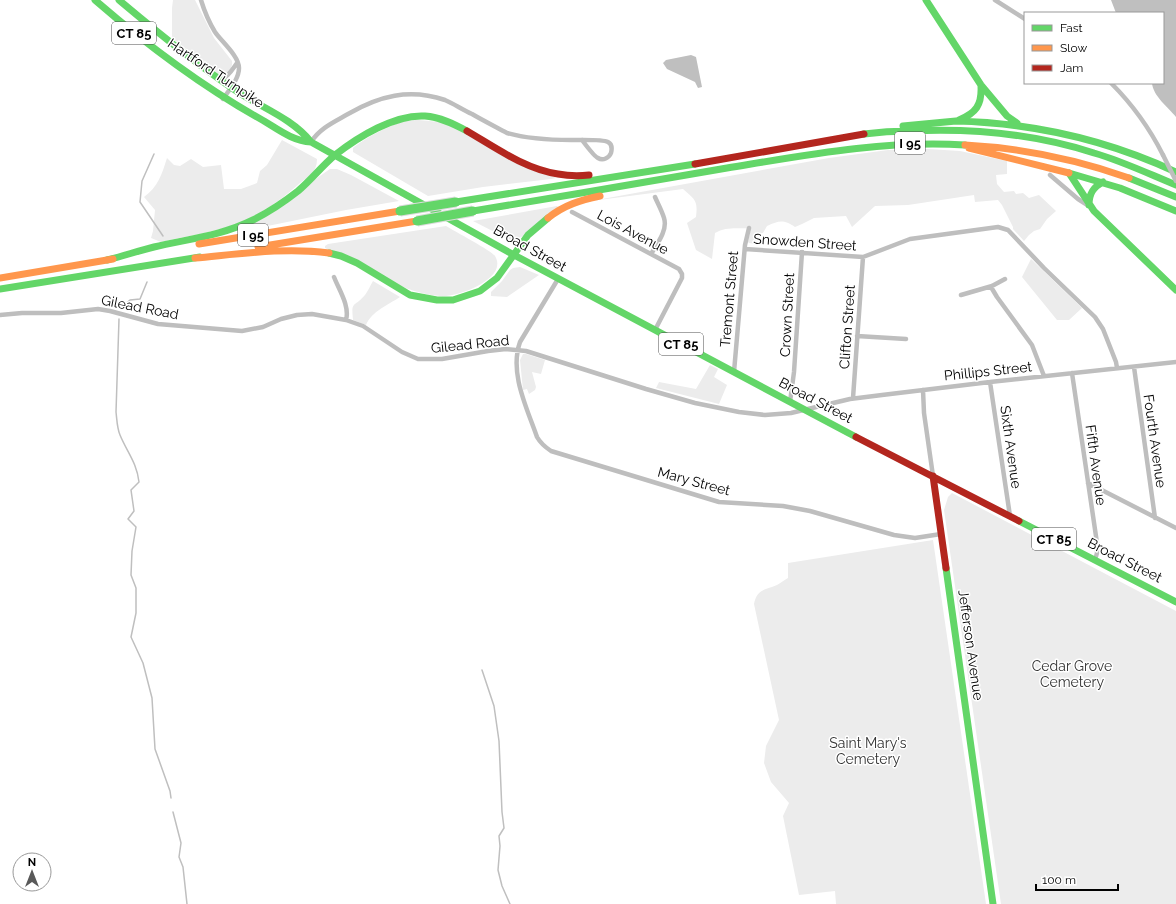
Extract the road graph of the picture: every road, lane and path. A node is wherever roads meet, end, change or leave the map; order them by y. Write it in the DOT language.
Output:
graph roads {
  1 [pos="95,0"];
  2 [pos="119,0"];
  3 [pos="201,0"];
  4 [pos="926,0"];
  5 [pos="995,0"];
  6 [pos="1024,19"];
  7 [pos="237,63"];
  8 [pos="220,80"];
  9 [pos="1112,84"];
  10 [pos="981,85"];
  11 [pos="230,87"];
  12 [pos="223,99"];
  13 [pos="956,121"];
  14 [pos="1021,125"];
  15 [pos="879,133"];
  16 [pos="582,140"];
  17 [pos="311,142"];
  18 [pos="949,143"];
  19 [pos="335,155"];
  20 [pos="1176,172"];
  21 [pos="1068,173"];
  22 [pos="629,175"];
  23 [pos="1050,175"];
  24 [pos="1103,182"];
  25 [pos="1176,182"];
  26 [pos="638,183"];
  27 [pos="1176,185"];
  28 [pos="655,197"];
  29 [pos="1176,197"];
  30 [pos="1089,206"];
  31 [pos="1176,211"];
  32 [pos="572,212"];
  33 [pos="446,217"];
  34 [pos="749,228"];
  35 [pos="744,249"];
  36 [pos="802,252"];
  37 [pos="514,254"];
  38 [pos="651,254"];
  39 [pos="863,257"];
  40 [pos="195,258"];
  41 [pos="107,260"];
  42 [pos="334,277"];
  43 [pos="0,278"];
  44 [pos="558,279"];
  45 [pos="1005,279"];
  46 [pos="991,287"];
  47 [pos="0,289"];
  48 [pos="1176,290"];
  49 [pos="961,295"];
  50 [pos="0,315"];
  51 [pos="346,320"];
  52 [pos="655,330"];
  53 [pos="857,336"];
  54 [pos="906,339"];
  55 [pos="517,350"];
  56 [pos="1176,362"];
  57 [pos="1134,367"];
  58 [pos="1117,368"];
  59 [pos="734,372"];
  60 [pos="1072,373"];
  61 [pos="1044,376"];
  62 [pos="990,382"];
  63 [pos="923,390"];
  64 [pos="854,398"];
  65 [pos="790,402"];
  66 [pos="804,410"];
  67 [pos="933,476"];
  68 [pos="1088,483"];
  69 [pos="1010,516"];
  70 [pos="1155,518"];
  71 [pos="1176,528"];
  72 [pos="941,534"];
  73 [pos="1095,560"];
  74 [pos="1176,602"];
  75 [pos="993,904"];
  1 -- 12 [label="main road, Hartford Turnpike / CT 85"];
  2 -- 8 [label="main road, Hartford Turnpike / CT 85"];
  3 -- 7 [label="street"];
  4 -- 10 [label="main road"];
  5 -- 6 [label="street"];
  7 -- 8 [label="street"];
  7 -- 11 [label="street"];
  8 -- 11 [label="main road, Hartford Turnpike / CT 85"];
  9 -- 25 [label="street, bridge"];
  10 -- 13 [label="main road"];
  10 -- 14 [label="main road"];
  11 -- 12 [label="street"];
  11 -- 17 [label="main road, Hartford Turnpike / CT 85"];
  12 -- 17 [label="main road, Hartford Turnpike / CT 85"];
  13 -- 14 [label="main road"];
  13 -- 15 [label="main road"];
  14 -- 20 [label="main road"];
  15 -- 22 [label="main road, I 95"];
  15 -- 27 [label="main road, I 95"];
  16 -- 16 [label="street"];
  16 -- 17 [label="street"];
  17 -- 19 [label="main road, Hartford Turnpike / CT 85"];
  18 -- 21 [label="main road"];
  18 -- 26 [label="main road, I 95"];
  18 -- 29 [label="main road, I 95"];
  19 -- 22 [label="main road"];
  19 -- 33 [label="main road, Hartford Turnpike / CT 85"];
  19 -- 41 [label="main road"];
  21 -- 24 [label="main road"];
  21 -- 30 [label="main road"];
  22 -- 41 [label="main road, I 95, bridge"];
  23 -- 30 [label="street"];
  24 -- 30 [label="main road"];
  24 -- 31 [label="main road"];
  26 -- 37 [label="main road"];
  26 -- 40 [label="main road, I 95, bridge"];
  28 -- 38 [label="street"];
  30 -- 48 [label="main road"];
  32 -- 38 [label="street, Lois Avenue"];
  33 -- 37 [label="main road, Broad Street / CT 85"];
  34 -- 35 [label="street, Tremont Street"];
  35 -- 36 [label="street, Snowden Street"];
  35 -- 59 [label="street, Tremont Street"];
  36 -- 39 [label="street, Snowden Street"];
  36 -- 65 [label="street, Crown Street"];
  37 -- 40 [label="main road"];
  37 -- 44 [label="main road, Broad Street / CT 85"];
  38 -- 52 [label="street, Lois Avenue"];
  39 -- 53 [label="street, Clifton Street"];
  39 -- 58 [label="street"];
  40 -- 47 [label="main road, I 95"];
  41 -- 43 [label="main road, I 95"];
  42 -- 51 [label="street"];
  44 -- 52 [label="main road, Broad Street / CT 85"];
  44 -- 55 [label="street"];
  45 -- 46 [label="street"];
  46 -- 49 [label="street"];
  46 -- 61 [label="street"];
  50 -- 51 [label="street, Gilead Road"];
  51 -- 55 [label="street, Gilead Road"];
  52 -- 59 [label="main road, Broad Street / CT 85"];
  53 -- 54 [label="street"];
  53 -- 64 [label="street, Clifton Street"];
  55 -- 66 [label="street, Gilead Road"];
  55 -- 72 [label="street, Mary Street"];
  56 -- 57 [label="street, Phillips Street"];
  57 -- 58 [label="street, Phillips Street"];
  57 -- 70 [label="street, Fourth Avenue"];
  58 -- 60 [label="street, Phillips Street"];
  59 -- 65 [label="main road, Broad Street / CT 85"];
  60 -- 61 [label="street, Phillips Street"];
  60 -- 68 [label="street, Fifth Avenue"];
  61 -- 62 [label="street, Phillips Street"];
  62 -- 63 [label="street, Phillips Street"];
  62 -- 69 [label="street, Sixth Avenue"];
  63 -- 64 [label="street, Phillips Street"];
  63 -- 67 [label="street, Jefferson Avenue"];
  64 -- 66 [label="street, Phillips Street"];
  65 -- 66 [label="main road, Broad Street / CT 85"];
  66 -- 67 [label="main road, Broad Street / CT 85"];
  67 -- 69 [label="main road, Broad Street / CT 85"];
  67 -- 72 [label="main road, Jefferson Avenue"];
  68 -- 70 [label="street"];
  68 -- 73 [label="street, Fifth Avenue"];
  69 -- 73 [label="main road, Broad Street / CT 85"];
  70 -- 71 [label="street"];
  72 -- 75 [label="main road, Jefferson Avenue"];
  73 -- 74 [label="main road, Broad Street / CT 85"];
}
